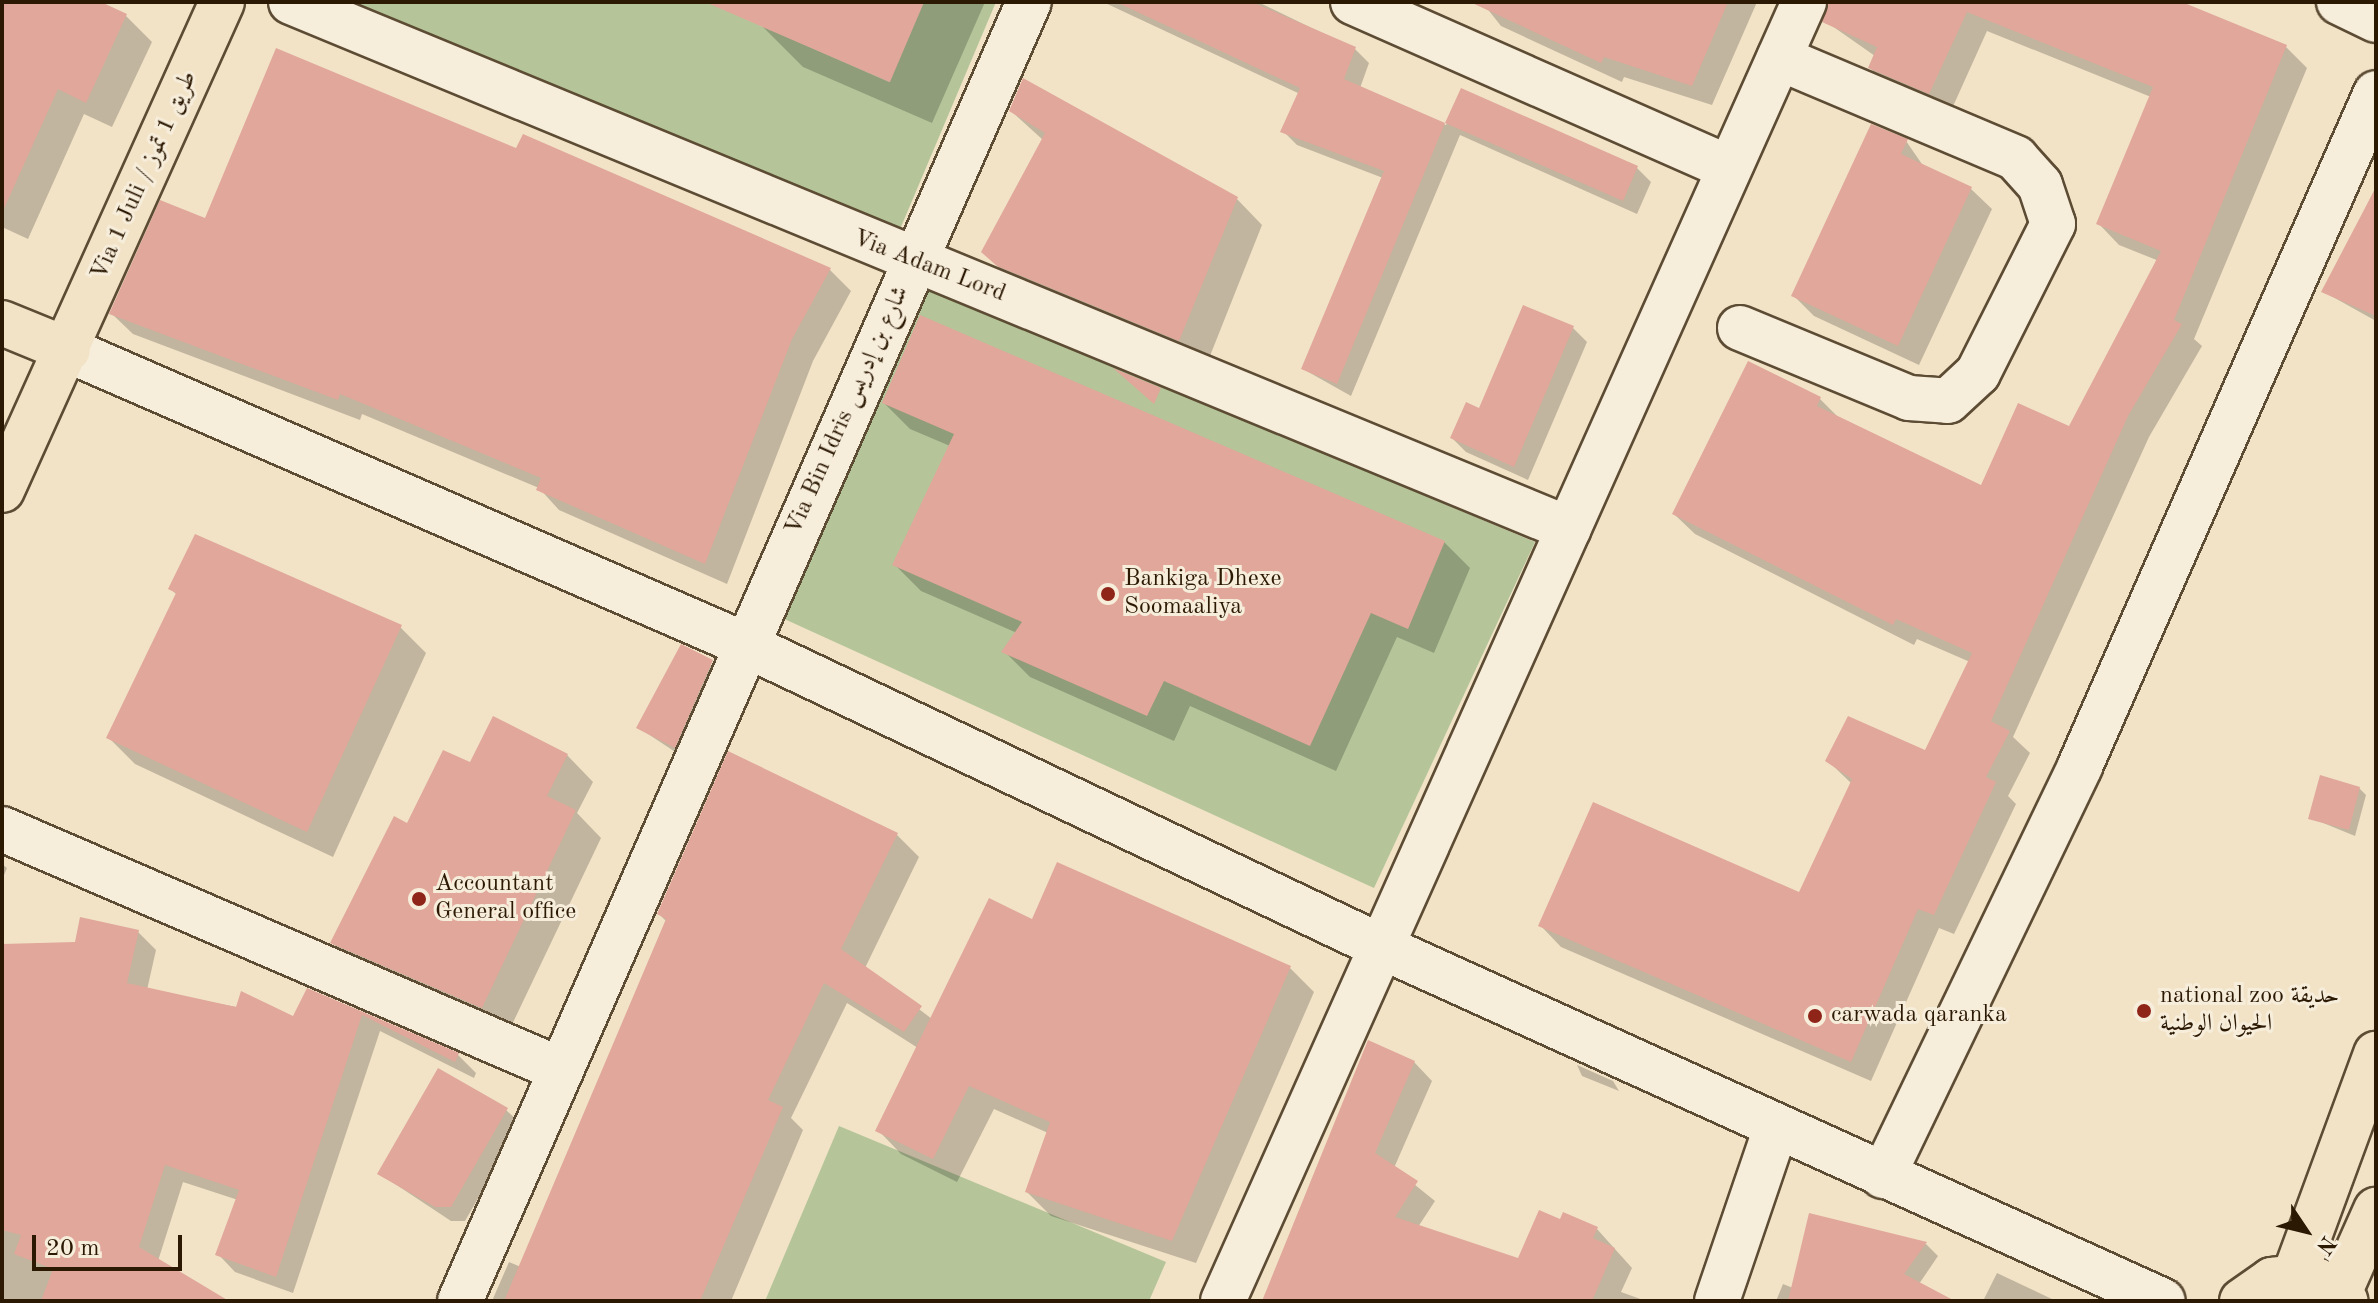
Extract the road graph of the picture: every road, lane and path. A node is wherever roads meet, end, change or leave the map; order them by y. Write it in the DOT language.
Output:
graph roads {
  1 [pos="222,2"];
  2 [pos="291,2"];
  3 [pos="1029,2"];
  4 [pos="1353,2"];
  5 [pos="1804,2"];
  6 [pos="2339,2"];
  7 [pos="2376,20"];
  8 [pos="1779,58"];
  9 [pos="2376,93"];
  10 [pos="1729,168"];
  11 [pos="913,263"];
  12 [pos="2,323"];
  13 [pos="1740,328"];
  14 [pos="68,350"];
  15 [pos="2,490"];
  16 [pos="1569,529"];
  17 [pos="746,645"];
  18 [pos="2,829"];
  19 [pos="1382,947"];
  20 [pos="2376,1054"];
  21 [pos="561,1070"];
  22 [pos="1776,1128"];
  23 [pos="1883,1176"];
  24 [pos="2376,1210"];
  25 [pos="2294,1277"];
  26 [pos="2342,1297"];
  27 [pos="460,1301"];
  28 [pos="1223,1301"];
  29 [pos="1717,1301"];
  30 [pos="2163,1301"];
  31 [pos="2242,1301"];
  1 -- 14 [label="main road, Via 1 Juli / طريق 1 تموز"];
  2 -- 11 [label="street, Via Adam Lord"];
  3 -- 11 [label="street, Via Bin Idris شارع بن إدريس"];
  4 -- 10 [label="street"];
  5 -- 8 [label="street"];
  6 -- 7 [label="street"];
  8 -- 10 [label="street"];
  8 -- 13 [label="street"];
  9 -- 23 [label="street"];
  10 -- 16 [label="street"];
  11 -- 16 [label="street, Via Adam Lord"];
  11 -- 17 [label="street, Via Bin Idris شارع بن إدريس"];
  12 -- 14 [label="main road"];
  14 -- 15 [label="main road, Via 1 Juli / طريق 1 تموز"];
  14 -- 17 [label="street"];
  16 -- 19 [label="street"];
  17 -- 19 [label="street"];
  17 -- 21 [label="street, Via Bin Idris شارع بن إدريس"];
  18 -- 21 [label="street"];
  19 -- 22 [label="street"];
  19 -- 28 [label="street"];
  20 -- 25 [label="main road"];
  21 -- 27 [label="street, Via Bin Idris شارع بن إدريس"];
  22 -- 23 [label="street"];
  22 -- 29 [label="street"];
  23 -- 30 [label="street"];
  24 -- 26 [label="main road"];
  25 -- 26 [label="main road"];
  25 -- 31 [label="main road"];
}
